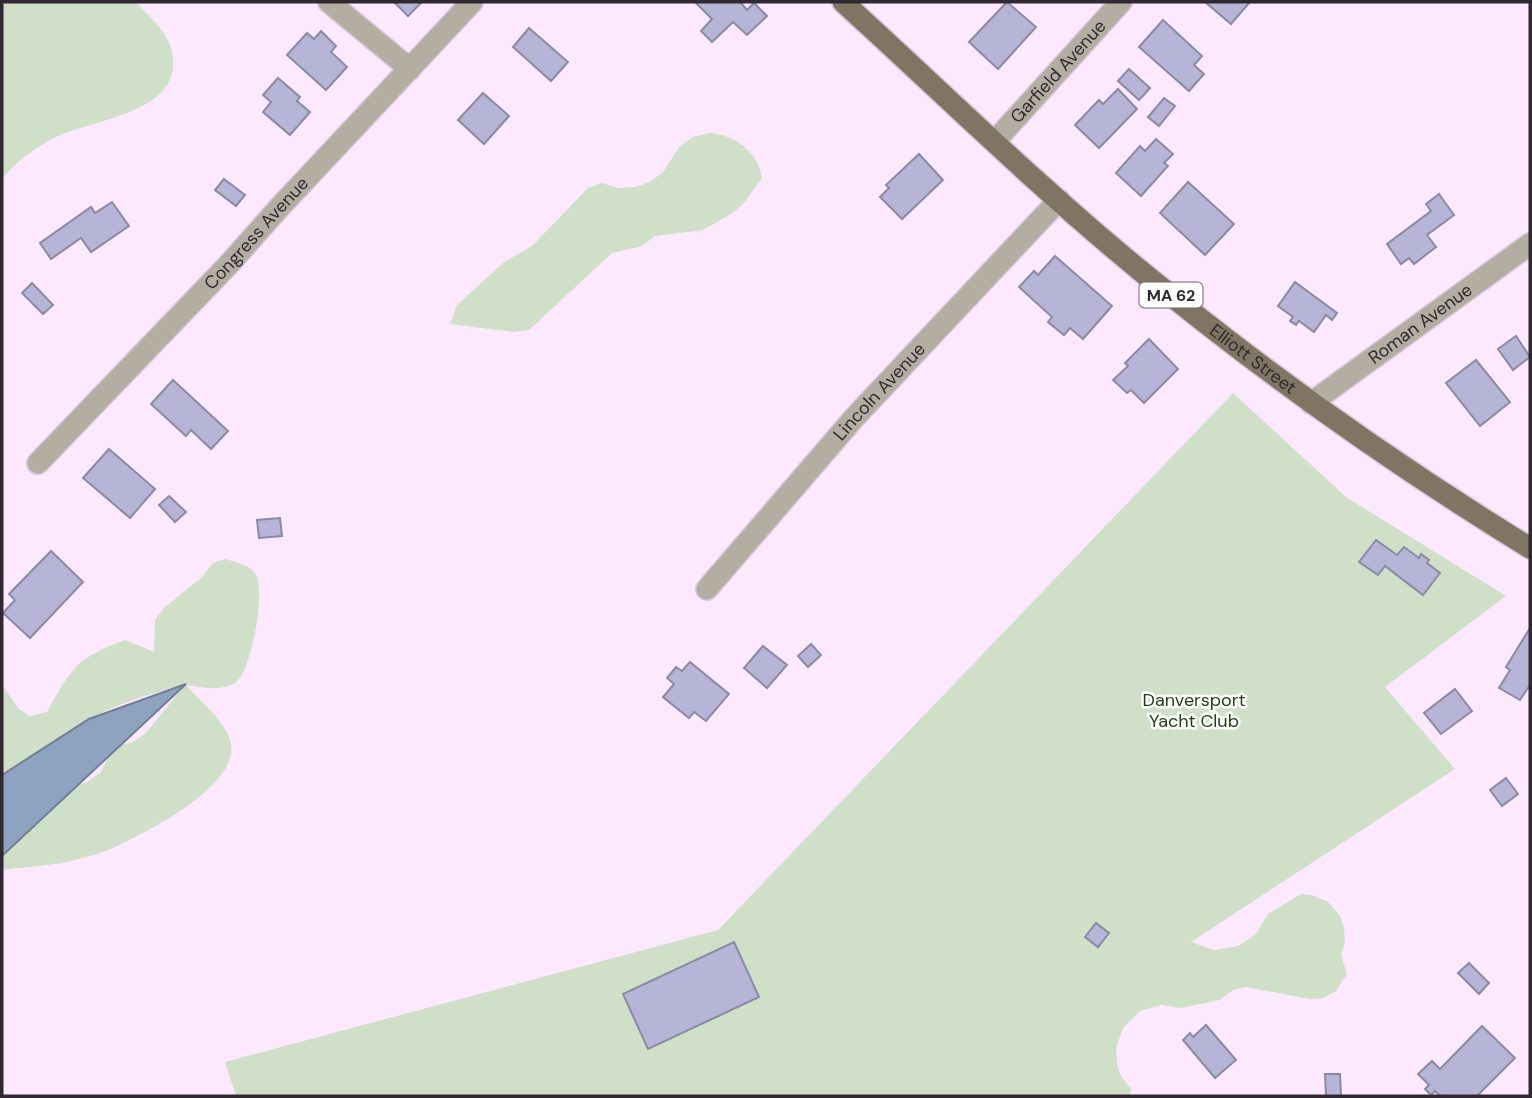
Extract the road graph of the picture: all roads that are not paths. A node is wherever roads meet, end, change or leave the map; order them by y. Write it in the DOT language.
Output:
graph roads {
  1 [pos="329,2"];
  2 [pos="472,2"];
  3 [pos="844,2"];
  4 [pos="1121,2"];
  5 [pos="410,68"];
  6 [pos="995,141"];
  7 [pos="1059,200"];
  8 [pos="1530,244"];
  9 [pos="1311,403"];
  10 [pos="38,463"];
  11 [pos="1530,548"];
  12 [pos="707,589"];
  1 -- 5 [label="street"];
  2 -- 5 [label="street, Congress Avenue"];
  3 -- 6 [label="main road, Elliott Street / MA 62"];
  4 -- 6 [label="street, Garfield Avenue"];
  5 -- 10 [label="street, Congress Avenue"];
  6 -- 7 [label="main road, Elliott Street / MA 62"];
  7 -- 9 [label="main road, Elliott Street / MA 62"];
  7 -- 12 [label="street, Lincoln Avenue"];
  8 -- 9 [label="street, Roman Avenue"];
  9 -- 11 [label="main road, Elliott Street / MA 62"];
}
